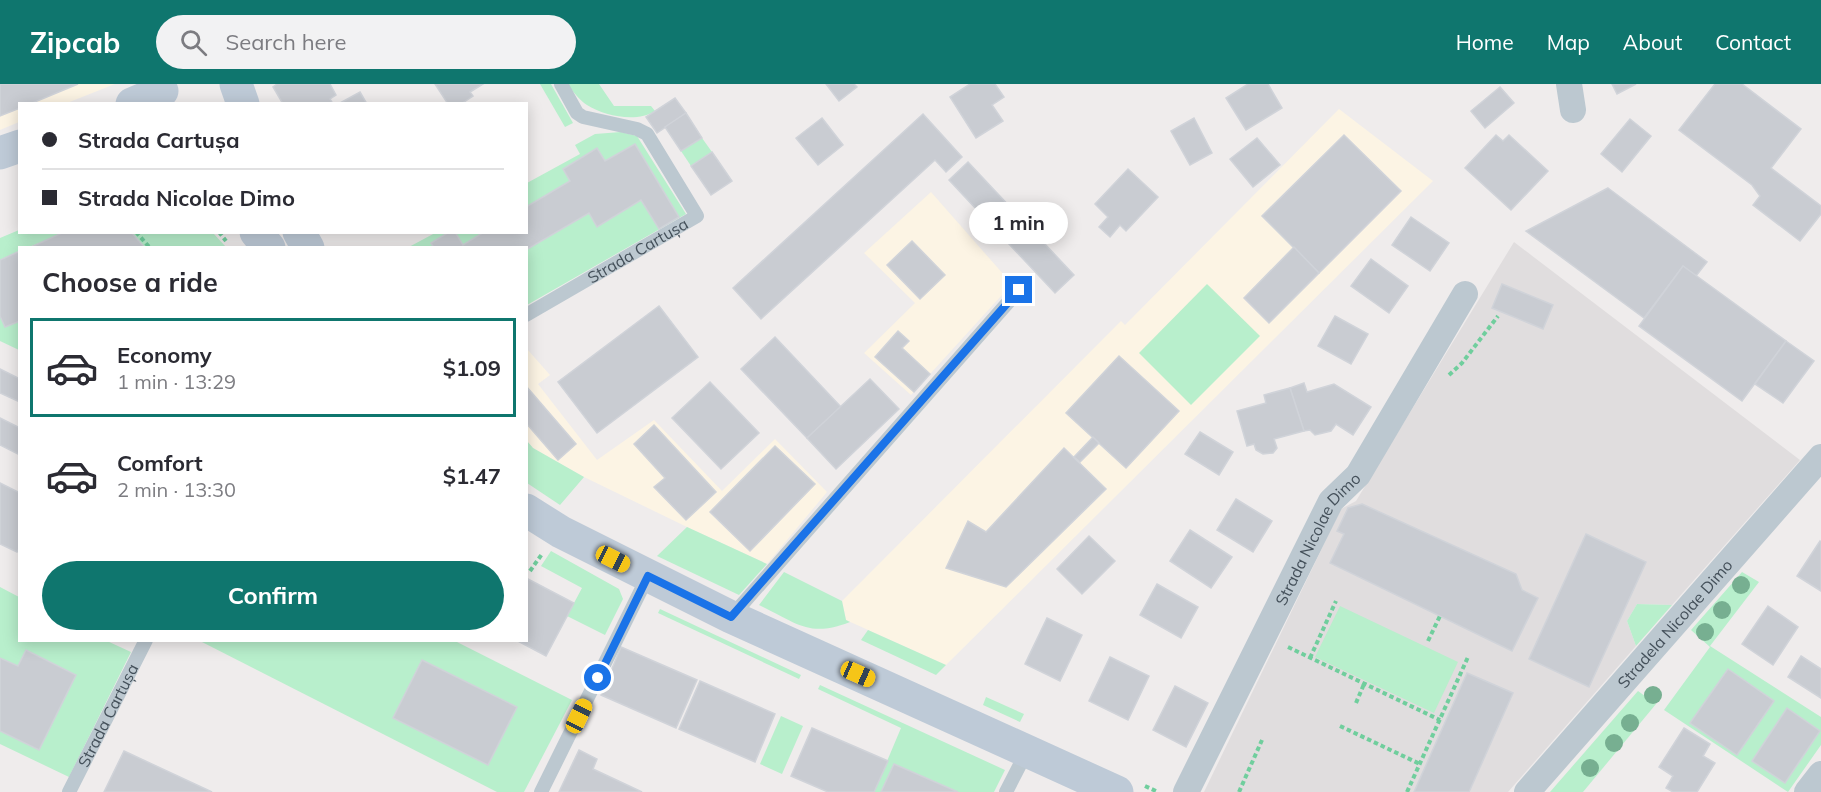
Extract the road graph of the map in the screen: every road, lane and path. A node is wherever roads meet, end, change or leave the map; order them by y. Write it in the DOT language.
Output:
graph roads {
  1 [pos="561,84"];
  2 [pos="1569,84"];
  3 [pos="162,93"];
  4 [pos="137,102"];
  5 [pos="1573,110"];
  6 [pos="18,147"];
  7 [pos="0,153"];
  8 [pos="138,234"];
  9 [pos="258,234"];
  10 [pos="148,246"];
  11 [pos="267,246"];
  12 [pos="1019,290"];
  13 [pos="1465,294"];
  14 [pos="528,314"];
  15 [pos="1821,457"];
  16 [pos="528,511"];
  17 [pos="548,545"];
  18 [pos="530,571"];
  19 [pos="648,576"];
  20 [pos="1336,601"];
  21 [pos="1440,616"];
  22 [pos="731,617"];
  23 [pos="1428,641"];
  24 [pos="145,642"];
  25 [pos="1288,647"];
  26 [pos="1468,657"];
  27 [pos="1310,658"];
  28 [pos="1364,684"];
  29 [pos="1356,703"];
  30 [pos="1440,720"];
  31 [pos="1340,726"];
  32 [pos="1262,740"];
  33 [pos="1027,751"];
  34 [pos="1420,764"];
  35 [pos="1821,775"];
  36 [pos="69,792"];
  37 [pos="542,792"];
  38 [pos="1006,792"];
  39 [pos="1117,792"];
  40 [pos="1186,792"];
  41 [pos="1239,792"];
  42 [pos="1407,792"];
  43 [pos="1527,792"];
  44 [pos="1807,792"];
  1 -- 14 [label="lane, Strada Cartușa"];
  2 -- 5 [label="street"];
  3 -- 4 [label="street"];
  6 -- 7 [label="street"];
  8 -- 10 [label="path"];
  9 -- 11 [label="street"];
  12 -- 22 [label="lane"];
  13 -- 40 [label="street, Strada Nicolae Dimo"];
  15 -- 43 [label="street, Stradela Nicolae Dimo"];
  16 -- 19 [label="street"];
  17 -- 18 [label="path"];
  19 -- 22 [label="street"];
  19 -- 37 [label="lane"];
  20 -- 27 [label="path"];
  21 -- 23 [label="path"];
  22 -- 33 [label="street"];
  24 -- 36 [label="lane, Strada Cartușa"];
  25 -- 27 [label="path"];
  26 -- 30 [label="path"];
  27 -- 28 [label="path"];
  28 -- 29 [label="path"];
  28 -- 30 [label="path"];
  30 -- 34 [label="path"];
  31 -- 34 [label="path"];
  32 -- 41 [label="path"];
  33 -- 38 [label="lane"];
  33 -- 39 [label="street"];
  34 -- 42 [label="path"];
  35 -- 44 [label="street"];
}
